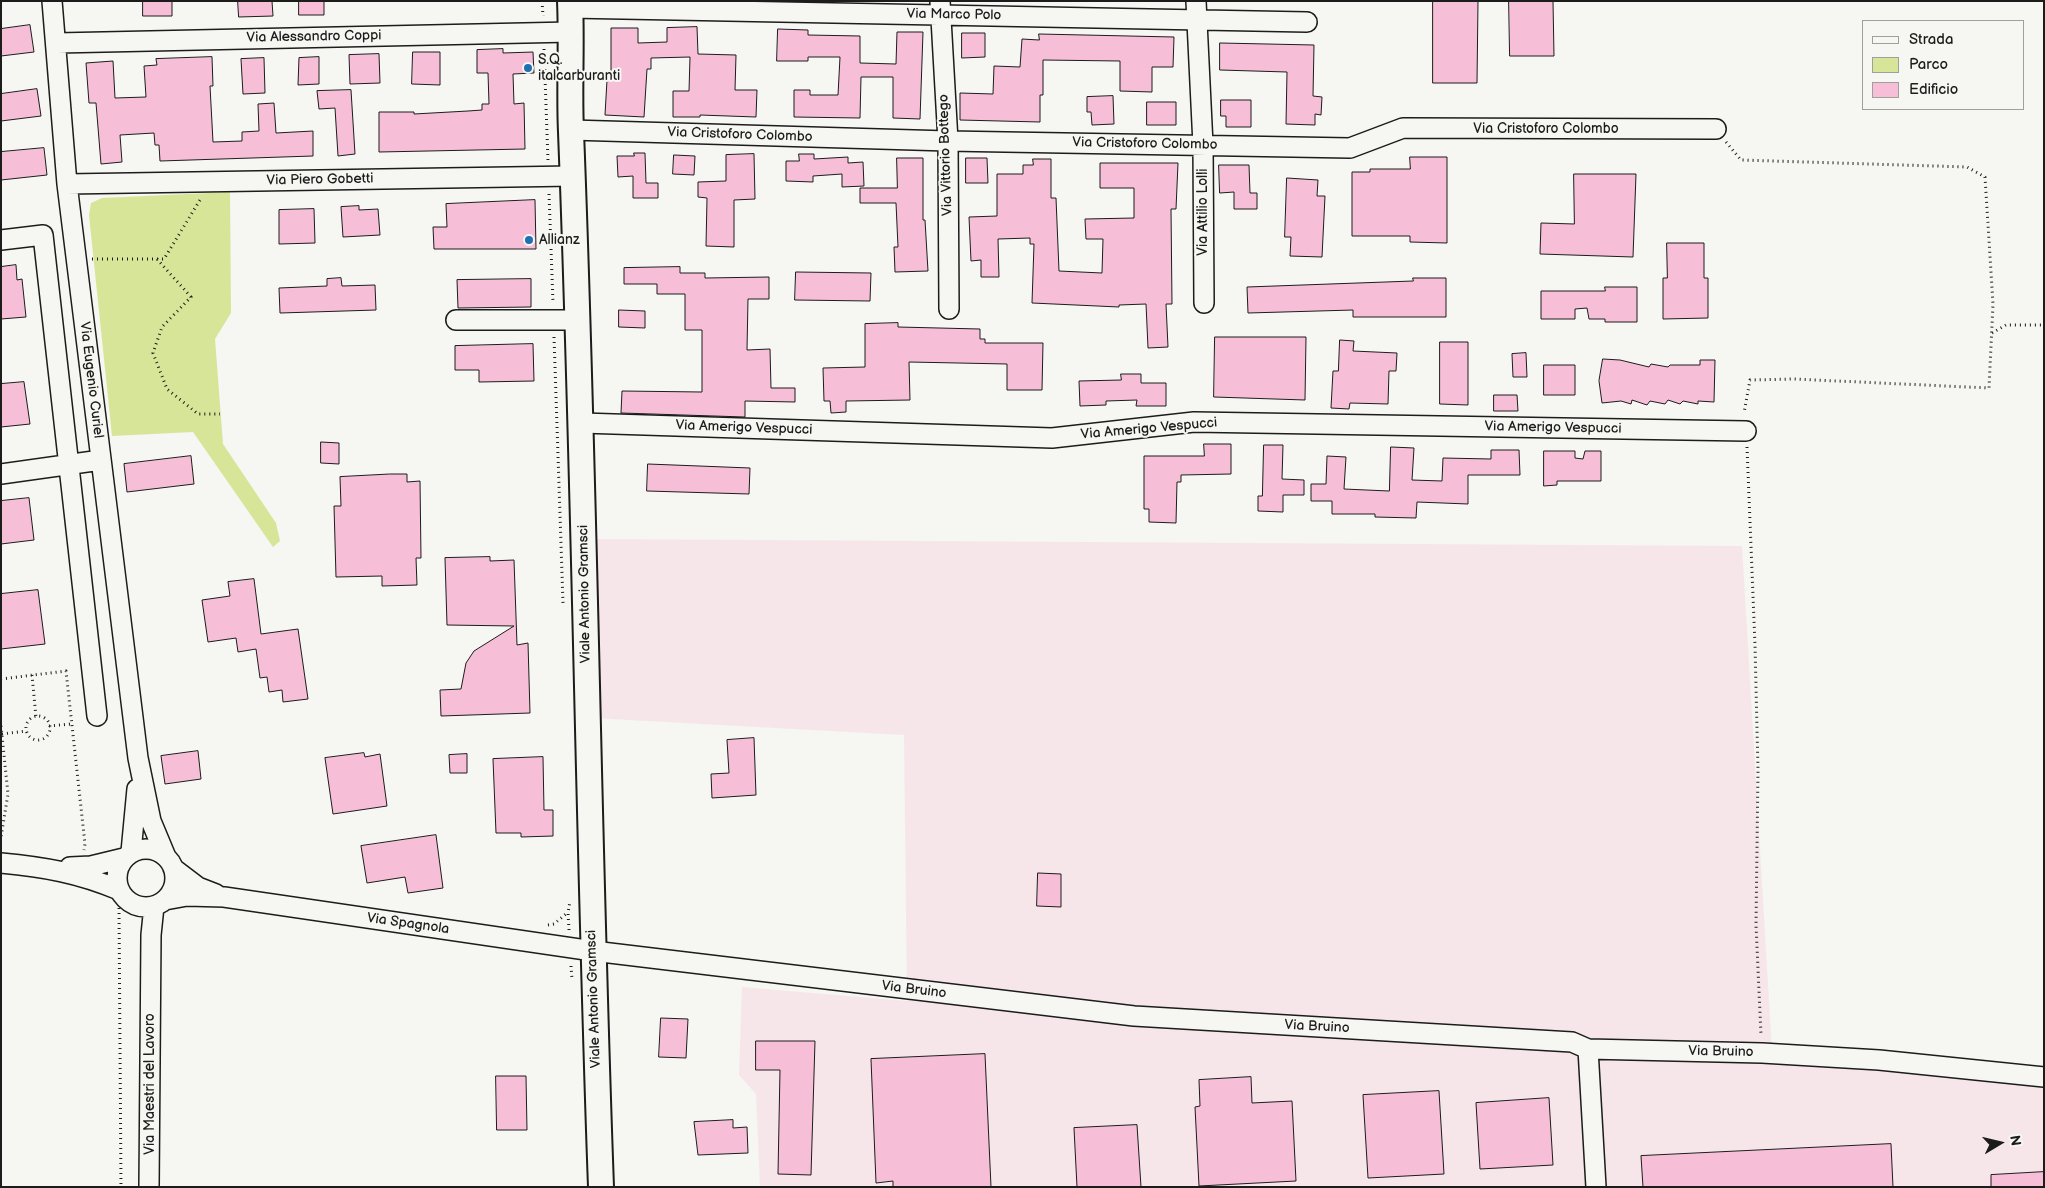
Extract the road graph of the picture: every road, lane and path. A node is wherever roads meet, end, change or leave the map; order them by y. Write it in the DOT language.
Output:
graph roads {
  1 [pos="52,1"];
  2 [pos="542,1"];
  3 [pos="570,5"];
  4 [pos="940,8"];
  5 [pos="1197,11"];
  6 [pos="1307,22"];
  7 [pos="543,32"];
  8 [pos="571,32"];
  9 [pos="57,44"];
  10 [pos="1716,129"];
  11 [pos="571,130"];
  12 [pos="948,141"];
  13 [pos="1202,145"];
  14 [pos="573,176"];
  15 [pos="549,177"];
  16 [pos="211,182"];
  17 [pos="67,184"];
  18 [pos="73,232"];
  19 [pos="43,236"];
  20 [pos="1,240"];
  21 [pos="77,259"];
  22 [pos="157,259"];
  23 [pos="1204,303"];
  24 [pos="949,309"];
  25 [pos="456,320"];
  26 [pos="578,320"];
  27 [pos="554,321"];
  28 [pos="2044,325"];
  29 [pos="1992,334"];
  30 [pos="220,414"];
  31 [pos="582,423"];
  32 [pos="1746,431"];
  33 [pos="101,460"];
  34 [pos="69,465"];
  35 [pos="1,474"];
  36 [pos="563,606"];
  37 [pos="32,675"];
  38 [pos="1,679"];
  39 [pos="97,716"];
  40 [pos="36,717"];
  41 [pos="72,724"];
  42 [pos="1,726"];
  43 [pos="49,726"];
  44 [pos="26,731"];
  45 [pos="2,734"];
  46 [pos="138,758"];
  47 [pos="1,837"];
  48 [pos="127,855"];
  49 [pos="82,858"];
  50 [pos="170,862"];
  51 [pos="1,863"];
  52 [pos="51,868"];
  53 [pos="572,894"];
  54 [pos="224,897"];
  55 [pos="122,899"];
  56 [pos="159,903"];
  57 [pos="540,926"];
  58 [pos="592,951"];
  59 [pos="150,980"];
  60 [pos="1588,1048"];
  61 [pos="1762,1053"];
  62 [pos="2044,1076"];
  63 [pos="121,1187"];
  64 [pos="149,1187"];
  65 [pos="601,1187"];
  66 [pos="1596,1187"];
  1 -- 9 [label="street, Via Eugenio Curiel"];
  2 -- 7 [label="path"];
  3 -- 4 [label="street, Via Marco Polo"];
  3 -- 8 [label="street, Viale Antonio Gramsci"];
  4 -- 5 [label="street, Via Marco Polo"];
  4 -- 12 [label="street, Via Vittorio Bottego"];
  5 -- 6 [label="street, Via Marco Polo"];
  5 -- 13 [label="street, Via Attilio Lolli"];
  7 -- 8 [label="street, Via Alessandro Coppi"];
  7 -- 9 [label="street, Via Alessandro Coppi"];
  7 -- 15 [label="path"];
  8 -- 11 [label="street, Viale Antonio Gramsci"];
  9 -- 17 [label="street, Via Eugenio Curiel"];
  10 -- 13 [label="street, Via Cristoforo Colombo"];
  10 -- 29 [label="path"];
  11 -- 12 [label="street, Via Cristoforo Colombo"];
  11 -- 14 [label="street, Viale Antonio Gramsci"];
  12 -- 13 [label="street, Via Cristoforo Colombo"];
  12 -- 24 [label="street, Via Vittorio Bottego"];
  13 -- 23 [label="street, Via Attilio Lolli"];
  14 -- 15 [label="street, Via Piero Gobetti"];
  14 -- 26 [label="street, Viale Antonio Gramsci"];
  15 -- 16 [label="street, Via Piero Gobetti"];
  15 -- 27 [label="path"];
  16 -- 17 [label="street, Via Piero Gobetti"];
  16 -- 22 [label="path"];
  17 -- 18 [label="street, Via Eugenio Curiel"];
  18 -- 19 [label="street"];
  18 -- 21 [label="street, Via Eugenio Curiel"];
  19 -- 20 [label="street"];
  19 -- 34 [label="street"];
  21 -- 22 [label="path"];
  21 -- 33 [label="street, Via Eugenio Curiel"];
  22 -- 30 [label="path"];
  25 -- 27 [label="street"];
  26 -- 27 [label="street"];
  26 -- 31 [label="street, Viale Antonio Gramsci"];
  27 -- 36 [label="path"];
  28 -- 29 [label="path"];
  29 -- 32 [label="path"];
  31 -- 32 [label="street, Via Amerigo Vespucci"];
  31 -- 58 [label="street, Viale Antonio Gramsci"];
  32 -- 61 [label="path"];
  33 -- 34 [label="street"];
  33 -- 46 [label="street, Via Eugenio Curiel"];
  34 -- 35 [label="street"];
  34 -- 39 [label="street"];
  37 -- 38 [label="path"];
  37 -- 40 [label="path"];
  37 -- 41 [label="path"];
  40 -- 43 [label="path"];
  40 -- 44 [label="path"];
  41 -- 43 [label="path"];
  41 -- 49 [label="path"];
  42 -- 45 [label="path"];
  43 -- 44 [label="path"];
  44 -- 45 [label="path"];
  45 -- 47 [label="path"];
  46 -- 48 [label="street, Via Eugenio Curiel"];
  46 -- 50 [label="street, Via Eugenio Curiel"];
  48 -- 50 [label="street"];
  48 -- 52 [label="street"];
  48 -- 55 [label="street"];
  50 -- 54 [label="street, Via Spagnola"];
  50 -- 56 [label="street"];
  51 -- 52 [label="street"];
  52 -- 55 [label="street"];
  53 -- 57 [label="path"];
  54 -- 56 [label="street, Via Spagnola"];
  54 -- 58 [label="street, Via Spagnola"];
  55 -- 56 [label="street"];
  55 -- 59 [label="street, Via Maestri del Lavoro"];
  55 -- 63 [label="path"];
  56 -- 59 [label="street, Via Maestri del Lavoro"];
  58 -- 60 [label="street, Via Bruino"];
  58 -- 65 [label="street, Viale Antonio Gramsci"];
  59 -- 64 [label="street, Via Maestri del Lavoro"];
  60 -- 61 [label="street, Via Bruino"];
  60 -- 66 [label="street"];
  61 -- 62 [label="street, Via Bruino"];
}
